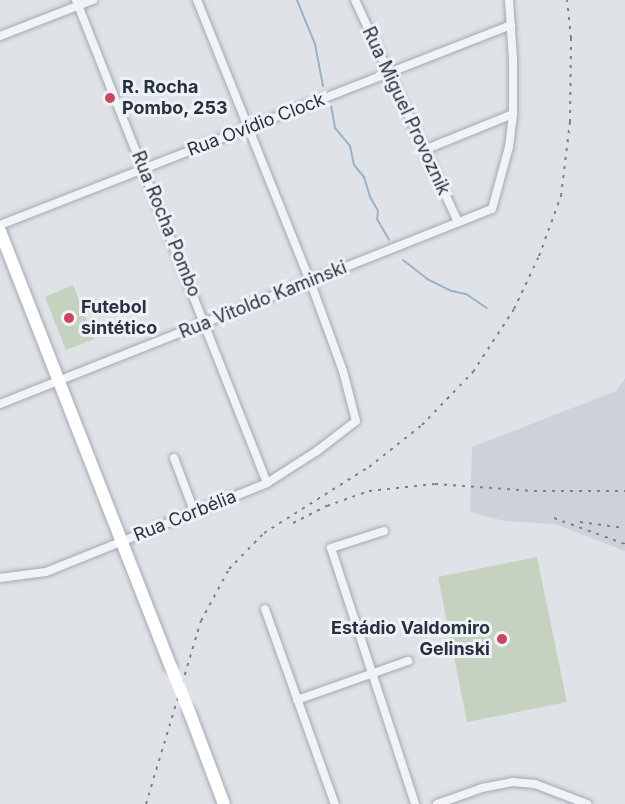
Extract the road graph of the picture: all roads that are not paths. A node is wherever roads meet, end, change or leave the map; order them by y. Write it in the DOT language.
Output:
graph roads {
  1 [pos="93,0"];
  2 [pos="197,0"];
  3 [pos="356,0"];
  4 [pos="509,0"];
  5 [pos="77,3"];
  6 [pos="512,25"];
  7 [pos="0,36"];
  8 [pos="388,73"];
  9 [pos="513,114"];
  10 [pos="248,128"];
  11 [pos="424,150"];
  12 [pos="144,169"];
  13 [pos="458,222"];
  14 [pos="0,225"];
  15 [pos="0,231"];
  16 [pos="310,281"];
  17 [pos="206,322"];
  18 [pos="59,381"];
  19 [pos="0,404"];
  20 [pos="174,458"];
  21 [pos="267,483"];
  22 [pos="194,511"];
  23 [pos="384,531"];
  24 [pos="121,542"];
  25 [pos="0,578"];
  26 [pos="265,609"];
  27 [pos="408,661"];
  28 [pos="372,673"];
  29 [pos="297,700"];
  30 [pos="224,804"];
  31 [pos="335,804"];
  32 [pos="415,804"];
  33 [pos="437,804"];
  34 [pos="587,804"];
  1 -- 5 [label="street"];
  2 -- 10 [label="street"];
  3 -- 8 [label="street, Rua Miguel Provoznik"];
  4 -- 6 [label="street"];
  5 -- 7 [label="street"];
  5 -- 12 [label="street, Rua Rocha Pombo"];
  6 -- 8 [label="street, Rua Ovídio Clock"];
  6 -- 9 [label="street"];
  8 -- 10 [label="street, Rua Ovídio Clock"];
  8 -- 11 [label="street, Rua Miguel Provoznik"];
  9 -- 11 [label="street"];
  9 -- 13 [label="street, Rua Vitoldo Kaminski"];
  10 -- 12 [label="street, Rua Ovídio Clock"];
  10 -- 16 [label="street"];
  11 -- 13 [label="street, Rua Miguel Provoznik"];
  12 -- 14 [label="street, Rua Ovídio Clock"];
  12 -- 17 [label="street, Rua Rocha Pombo"];
  13 -- 16 [label="street, Rua Vitoldo Kaminski"];
  15 -- 18 [label="street"];
  16 -- 17 [label="street, Rua Vitoldo Kaminski"];
  16 -- 21 [label="street, Rua Corbélia"];
  17 -- 18 [label="street, Rua Vitoldo Kaminski"];
  17 -- 21 [label="street, Rua Rocha Pombo"];
  18 -- 19 [label="street, Rua Vitoldo Kaminski"];
  18 -- 24 [label="street"];
  20 -- 22 [label="street"];
  21 -- 22 [label="street, Rua Corbélia"];
  22 -- 24 [label="street, Rua Corbélia"];
  23 -- 28 [label="street"];
  24 -- 25 [label="street, Rua Corbélia"];
  24 -- 30 [label="street, bridge"];
  26 -- 29 [label="street"];
  27 -- 28 [label="street"];
  28 -- 29 [label="street"];
  28 -- 32 [label="street"];
  29 -- 31 [label="street"];
  33 -- 34 [label="street"];
}
